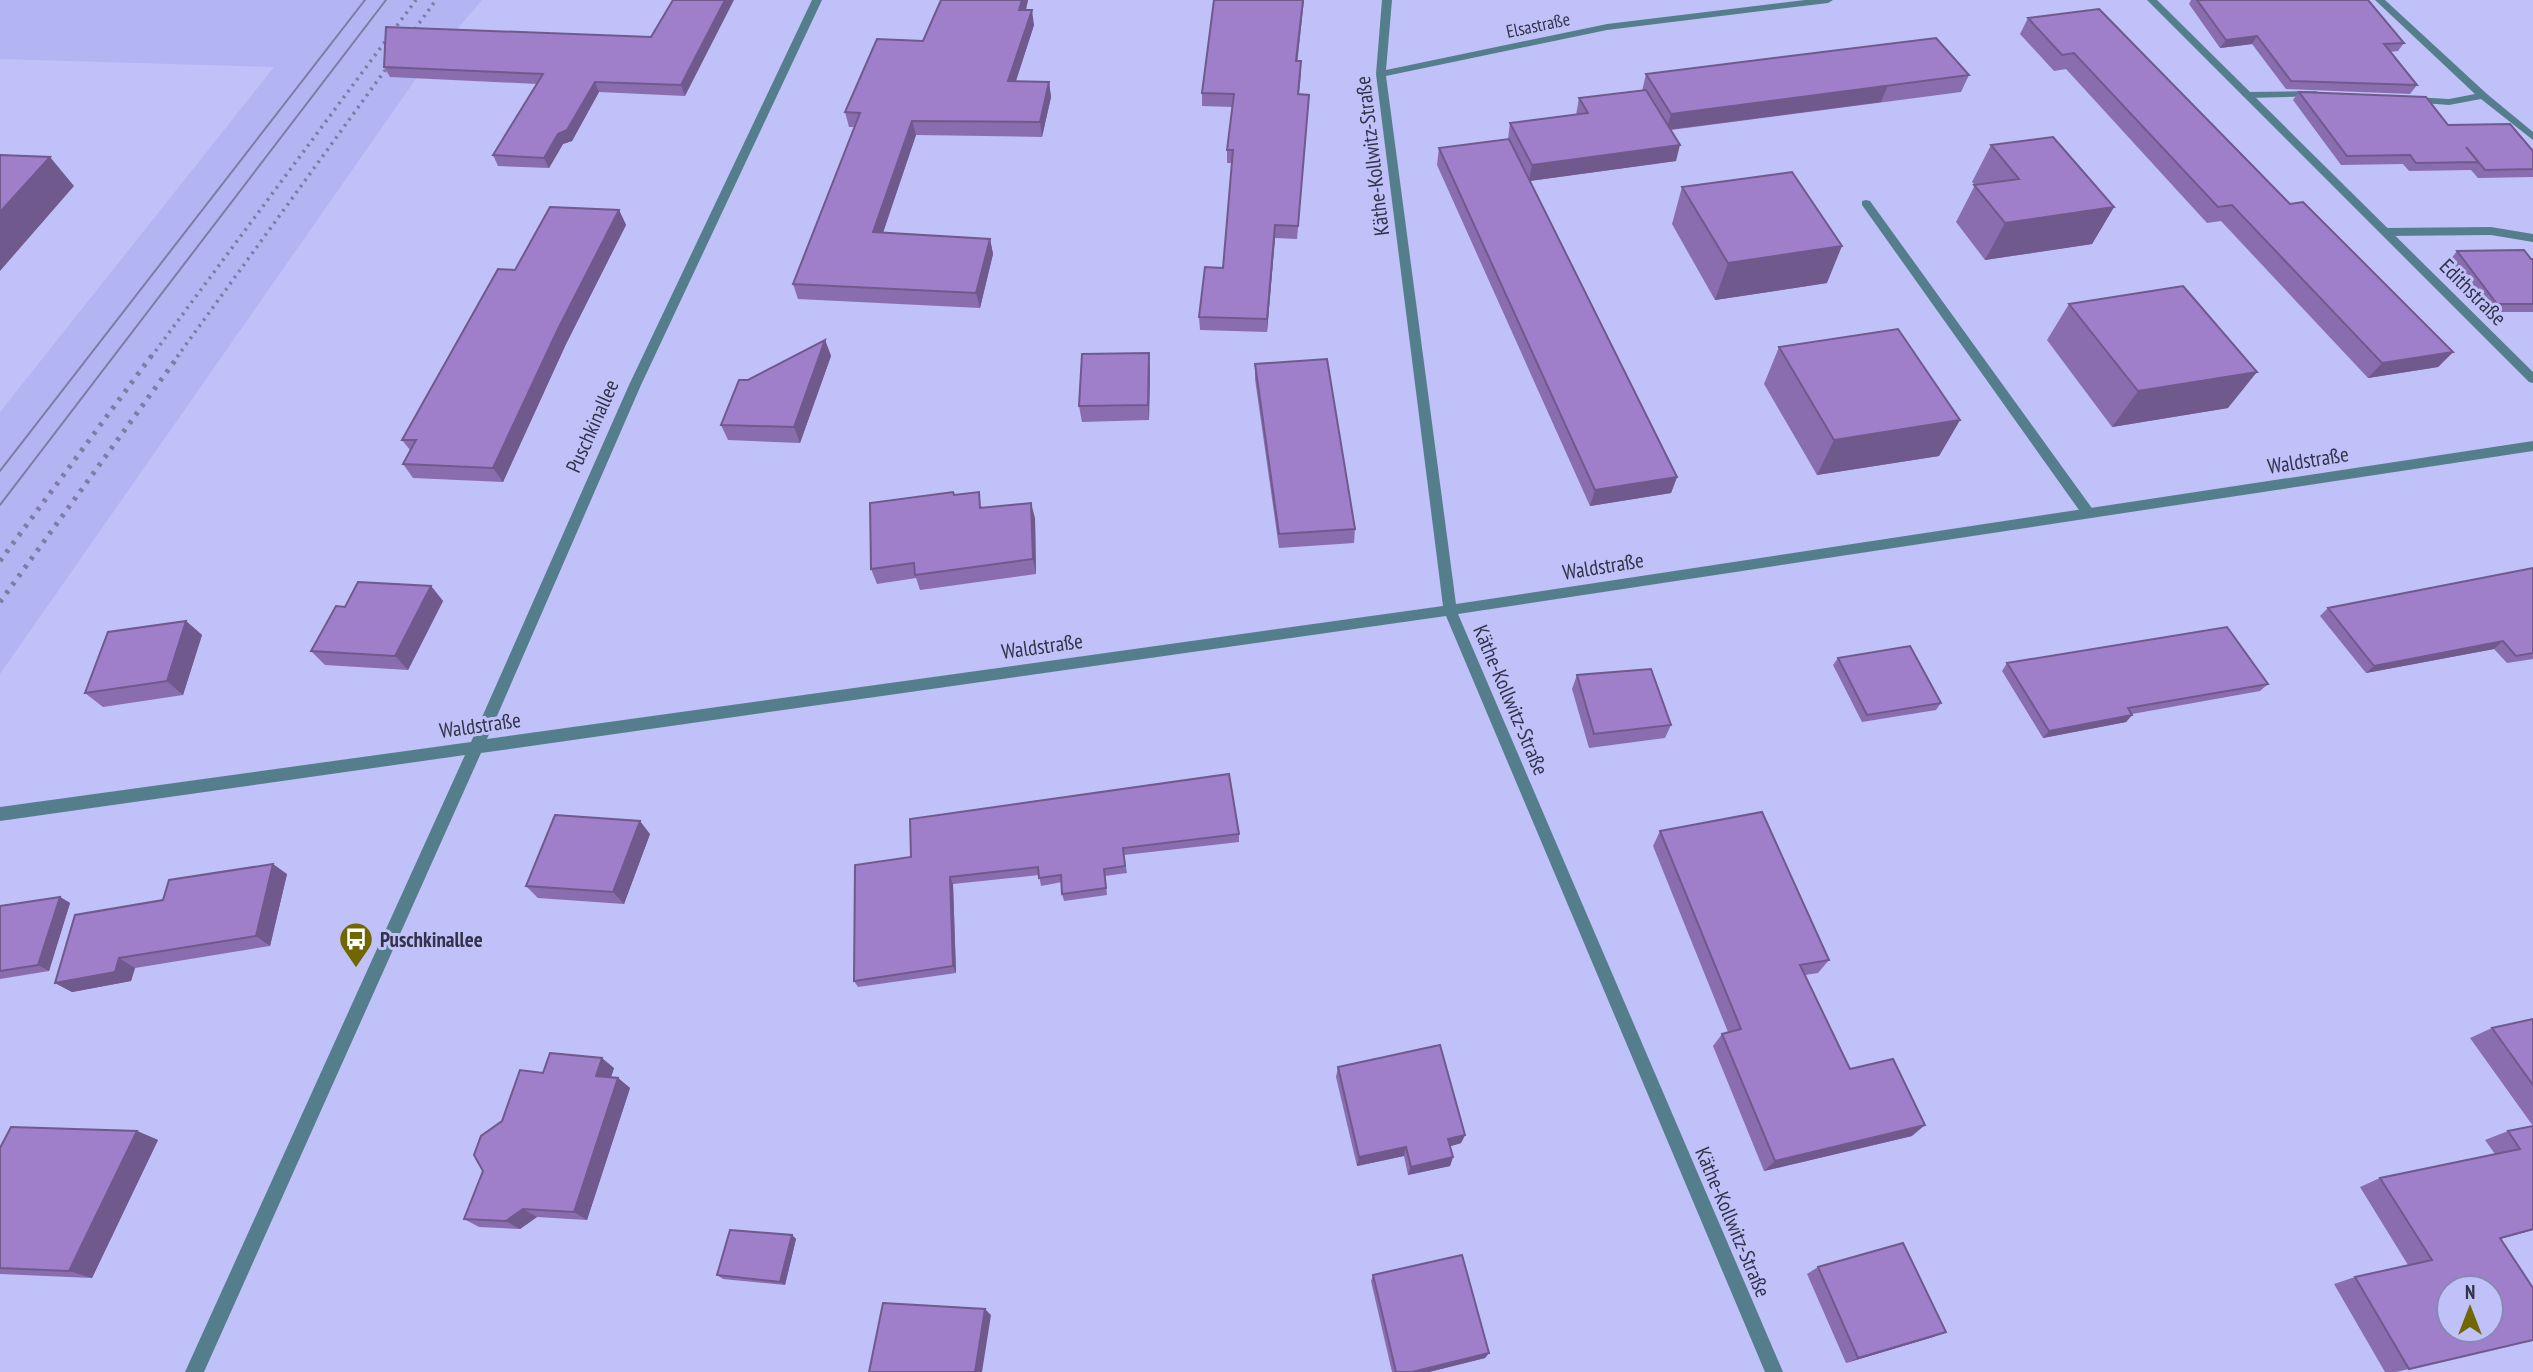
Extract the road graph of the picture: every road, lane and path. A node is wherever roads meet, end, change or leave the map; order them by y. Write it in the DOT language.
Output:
graph roads {
  1 [pos="817,0"];
  2 [pos="1387,0"];
  3 [pos="1828,0"];
  4 [pos="2152,0"];
  5 [pos="2380,0"];
  6 [pos="1381,74"];
  7 [pos="2247,95"];
  8 [pos="2327,95"];
  9 [pos="2483,96"];
  10 [pos="2399,99"];
  11 [pos="2533,137"];
  12 [pos="1866,202"];
  13 [pos="2386,232"];
  14 [pos="2533,238"];
  15 [pos="2533,379"];
  16 [pos="2533,446"];
  17 [pos="2089,514"];
  18 [pos="1450,610"];
  19 [pos="476,747"];
  20 [pos="0,814"];
  21 [pos="194,1372"];
  22 [pos="1774,1372"];
  1 -- 19 [label="street, Puschkinallee"];
  2 -- 6 [label="street, Käthe-Kollwitz-Straße"];
  3 -- 6 [label="street, Elsastraße"];
  4 -- 7 [label="street, Edithstraße"];
  5 -- 9 [label="street"];
  6 -- 18 [label="street, Käthe-Kollwitz-Straße"];
  7 -- 8 [label="street"];
  7 -- 13 [label="street, Edithstraße"];
  9 -- 10 [label="street"];
  9 -- 11 [label="street"];
  12 -- 17 [label="street"];
  13 -- 14 [label="street, Edithstraße"];
  13 -- 15 [label="street, Edithstraße"];
  16 -- 17 [label="street, Waldstraße"];
  17 -- 18 [label="street, Waldstraße"];
  18 -- 19 [label="street, Waldstraße"];
  18 -- 22 [label="street, Käthe-Kollwitz-Straße"];
  19 -- 20 [label="street, Waldstraße"];
  19 -- 21 [label="street, Puschkinallee"];
}
